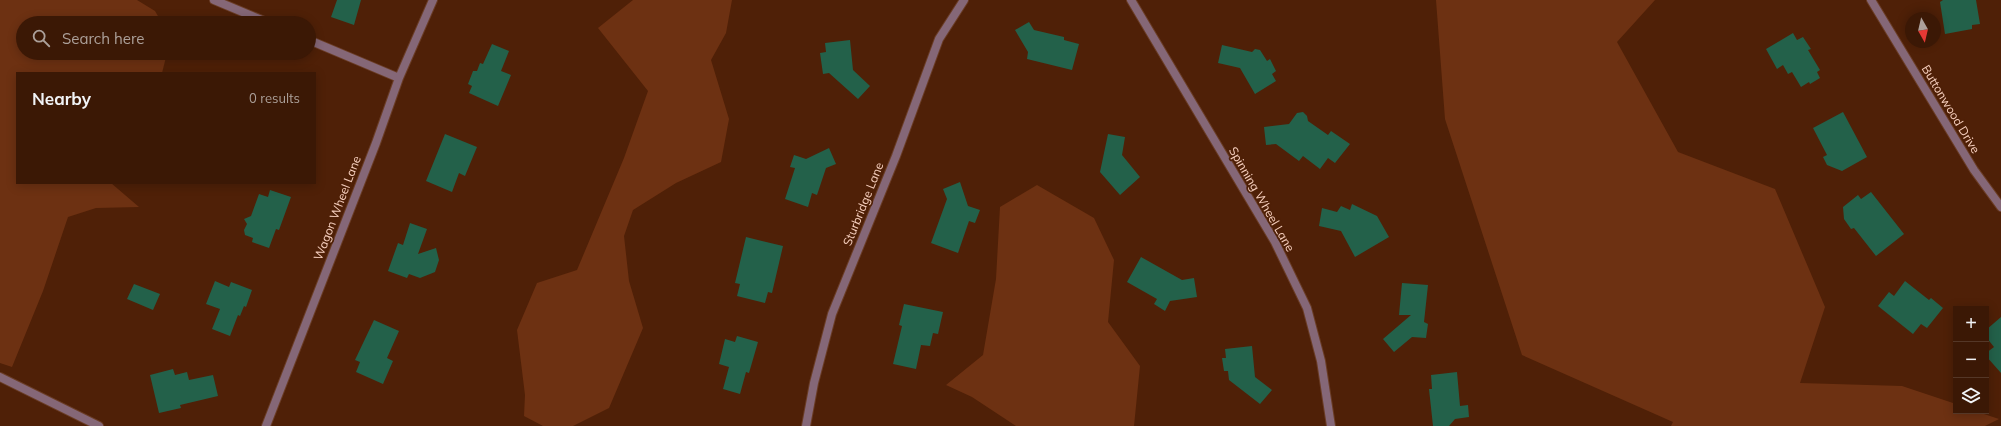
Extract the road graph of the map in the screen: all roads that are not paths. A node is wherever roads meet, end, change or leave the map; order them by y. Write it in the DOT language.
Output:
graph roads {
  1 [pos="214,0"];
  2 [pos="432,0"];
  3 [pos="964,0"];
  4 [pos="1131,0"];
  5 [pos="1871,0"];
  6 [pos="252,16"];
  7 [pos="316,43"];
  8 [pos="399,78"];
  9 [pos="2001,207"];
  10 [pos="0,377"];
  11 [pos="98,426"];
  12 [pos="266,426"];
  13 [pos="806,426"];
  14 [pos="1331,426"];
  1 -- 6 [label="street"];
  2 -- 8 [label="street, Wagon Wheel Lane"];
  3 -- 13 [label="street, Sturbridge Lane"];
  4 -- 14 [label="street, Spinning Wheel Lane"];
  5 -- 9 [label="street, Buttonwood Drive"];
  7 -- 8 [label="street"];
  8 -- 12 [label="street, Wagon Wheel Lane"];
  10 -- 11 [label="street"];
}
